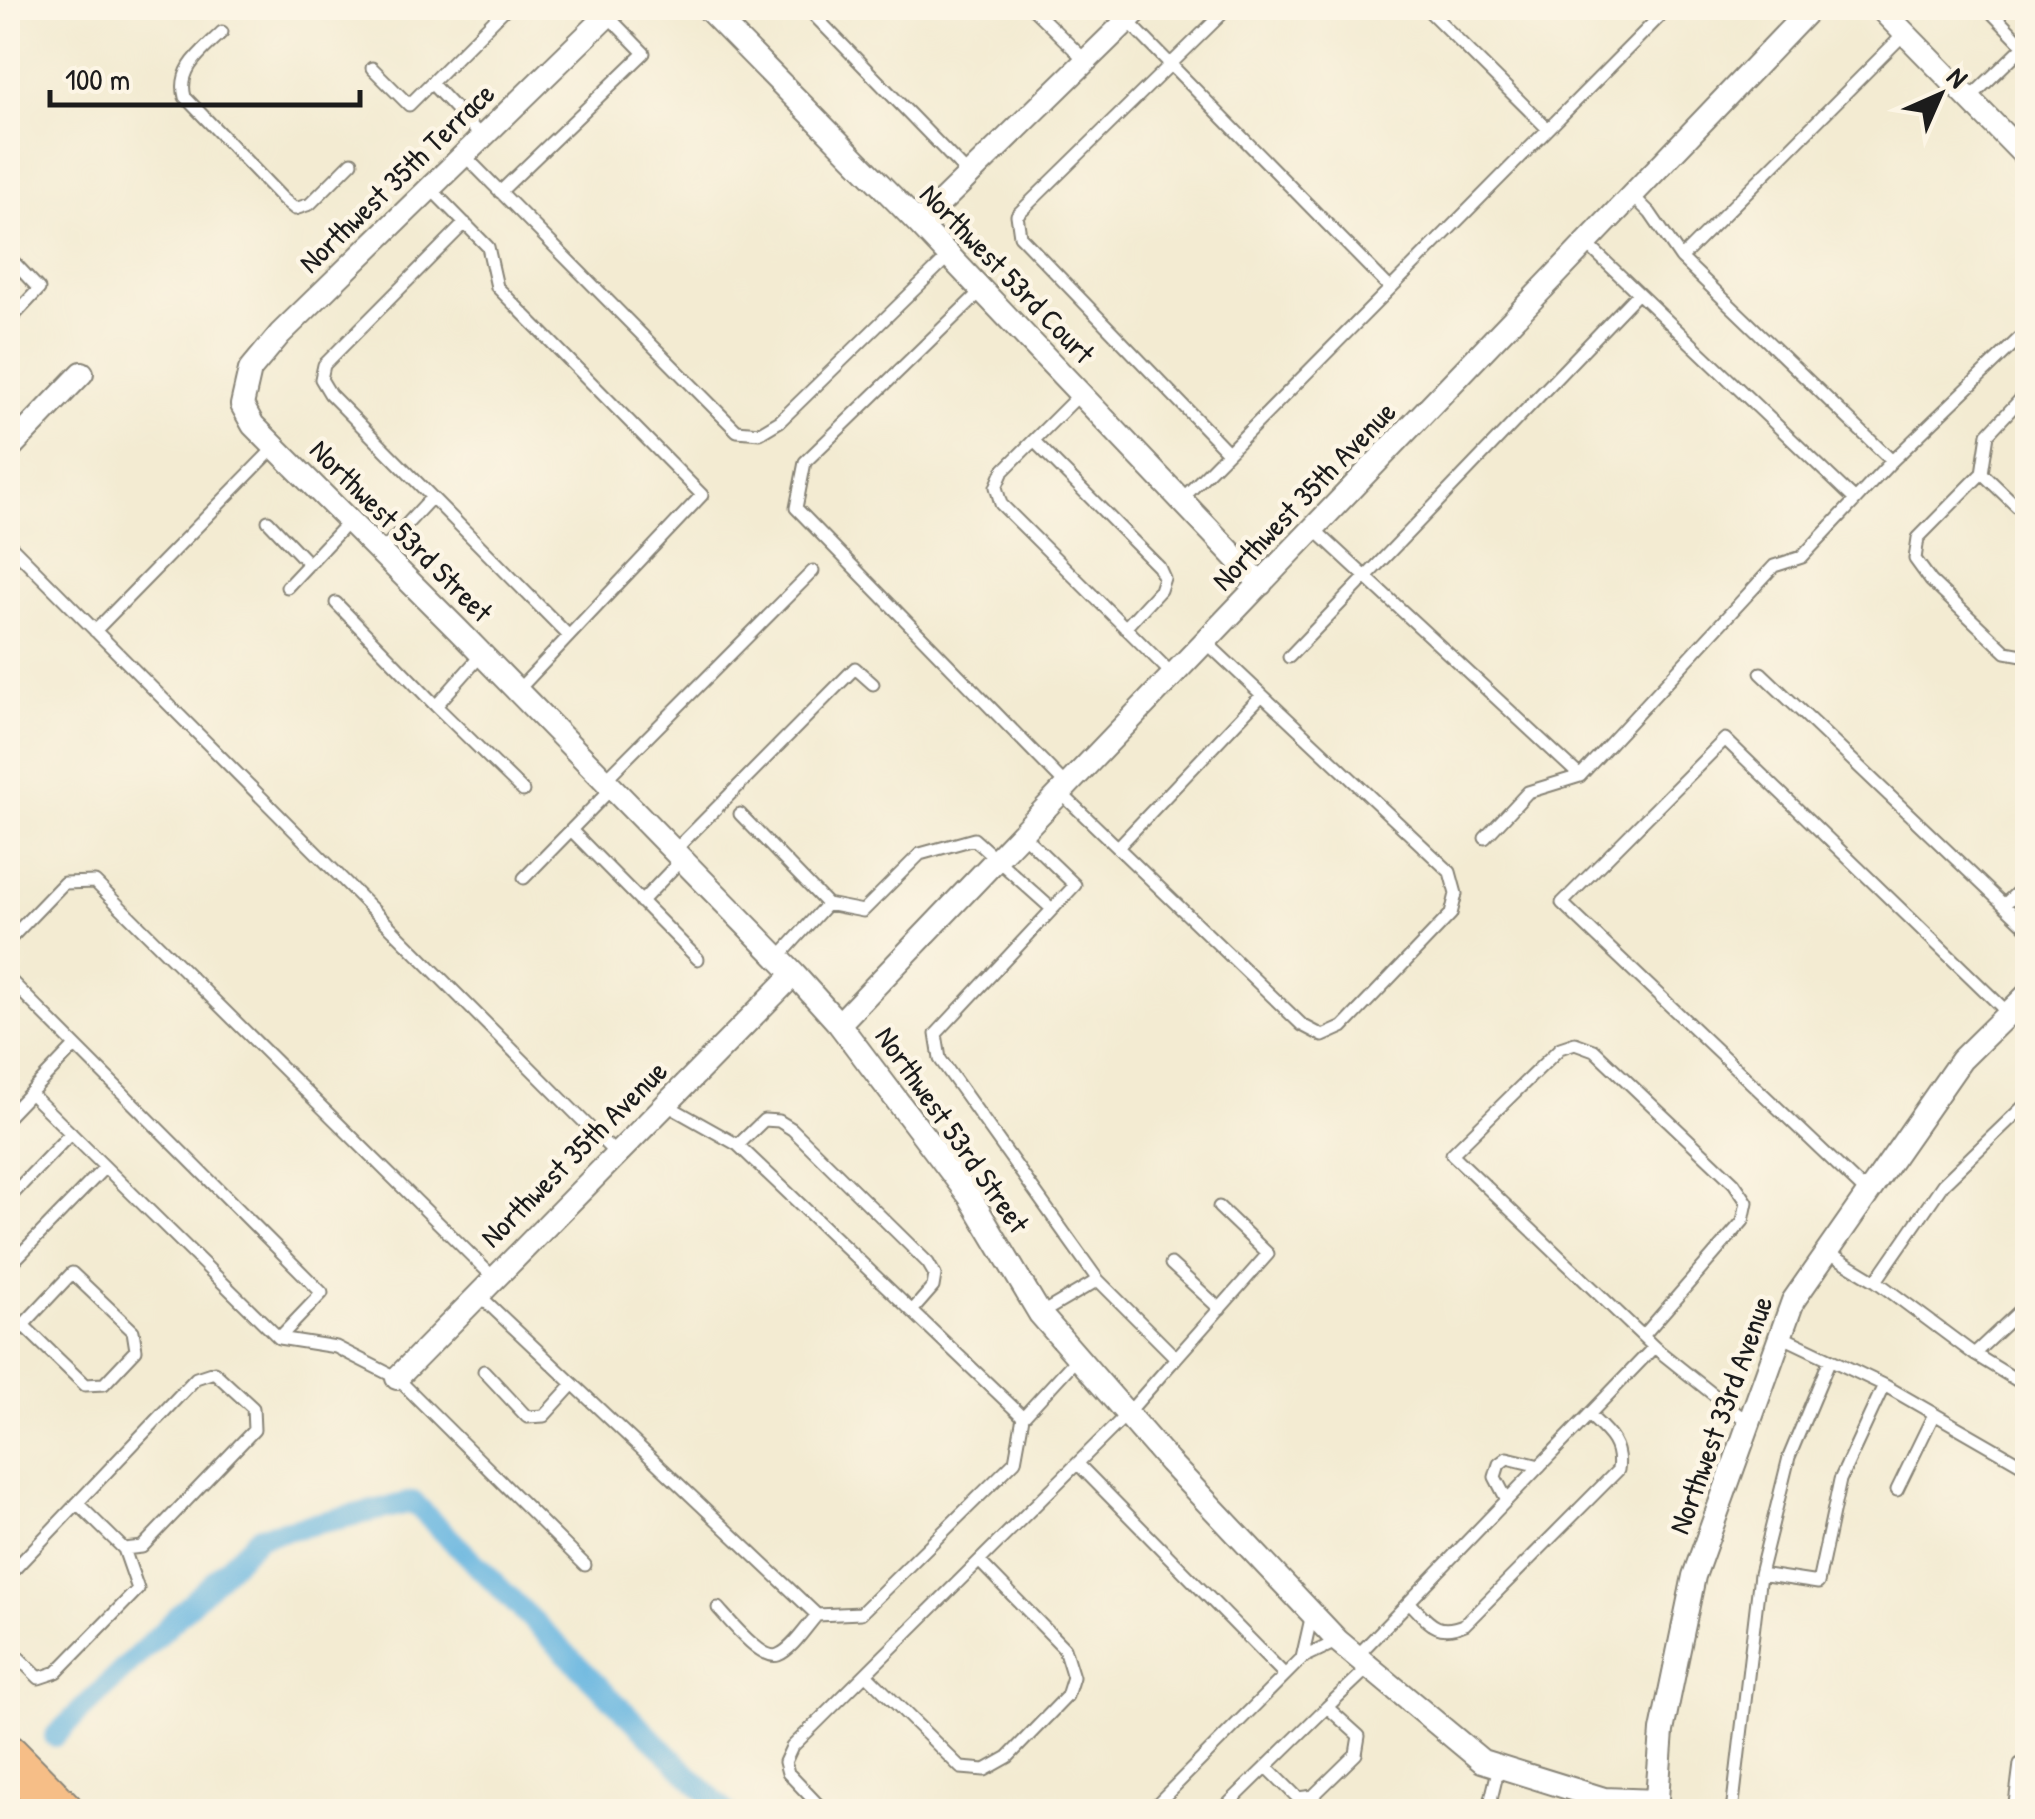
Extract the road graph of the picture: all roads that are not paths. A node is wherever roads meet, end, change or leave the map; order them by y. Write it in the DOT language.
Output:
graph roads {
  1 [pos="506,8"];
  2 [pos="706,8"];
  3 [pos="807,8"];
  4 [pos="1032,8"];
  5 [pos="1228,8"];
  6 [pos="1426,8"];
  7 [pos="1668,8"];
  8 [pos="1811,8"];
  9 [pos="1880,8"];
  10 [pos="1986,8"];
  11 [pos="611,11"];
  12 [pos="1132,12"];
  13 [pos="222,32"];
  14 [pos="1905,33"];
  15 [pos="2026,46"];
  16 [pos="1086,61"];
  17 [pos="1170,64"];
  18 [pos="372,68"];
  19 [pos="431,83"];
  20 [pos="1969,99"];
  21 [pos="1548,129"];
  22 [pos="482,137"];
  23 [pos="464,155"];
  24 [pos="2028,159"];
  25 [pos="352,162"];
  26 [pos="968,175"];
  27 [pos="430,188"];
  28 [pos="500,192"];
  29 [pos="1632,195"];
  30 [pos="464,222"];
  31 [pos="919,224"];
  32 [pos="1586,243"];
  33 [pos="8,256"];
  34 [pos="949,256"];
  35 [pos="1681,258"];
  36 [pos="1390,288"];
  37 [pos="982,290"];
  38 [pos="1638,293"];
  39 [pos="8,322"];
  40 [pos="2028,330"];
  41 [pos="82,373"];
  42 [pos="2028,391"];
  43 [pos="1080,394"];
  44 [pos="242,405"];
  45 [pos="1034,441"];
  46 [pos="275,447"];
  47 [pos="8,450"];
  48 [pos="1228,452"];
  49 [pos="1892,461"];
  50 [pos="1982,473"];
  51 [pos="432,497"];
  52 [pos="1181,500"];
  53 [pos="1854,500"];
  54 [pos="2028,517"];
  55 [pos="268,521"];
  56 [pos="349,521"];
  57 [pos="1314,529"];
  58 [pos="8,543"];
  59 [pos="381,552"];
  60 [pos="309,564"];
  61 [pos="813,571"];
  62 [pos="1365,577"];
  63 [pos="1261,584"];
  64 [pos="288,587"];
  65 [pos="336,603"];
  66 [pos="1125,628"];
  67 [pos="95,631"];
  68 [pos="569,636"];
  69 [pos="1206,642"];
  70 [pos="482,654"];
  71 [pos="2028,656"];
  72 [pos="1289,657"];
  73 [pos="1761,673"];
  74 [pos="1173,676"];
  75 [pos="873,684"];
  76 [pos="518,690"];
  77 [pos="1262,694"];
  78 [pos="436,706"];
  79 [pos="1580,776"];
  80 [pos="610,783"];
  81 [pos="1064,790"];
  82 [pos="523,791"];
  83 [pos="740,814"];
  84 [pos="571,830"];
  85 [pos="1022,834"];
  86 [pos="1485,838"];
  87 [pos="1118,848"];
  88 [pos="679,854"];
  89 [pos="997,860"];
  90 [pos="524,878"];
  91 [pos="2028,882"];
  92 [pos="641,902"];
  93 [pos="827,904"];
  94 [pos="2004,904"];
  95 [pos="1052,909"];
  96 [pos="2028,928"];
  97 [pos="8,941"];
  98 [pos="698,959"];
  99 [pos="787,965"];
  100 [pos="8,978"];
  101 [pos="2028,994"];
  102 [pos="2008,1013"];
  103 [pos="839,1024"];
  104 [pos="75,1046"];
  105 [pos="30,1092"];
  106 [pos="2028,1102"];
  107 [pos="665,1104"];
  108 [pos="8,1116"];
  109 [pos="71,1133"];
  110 [pos="738,1144"];
  111 [pos="616,1154"];
  112 [pos="105,1167"];
  113 [pos="1868,1194"];
  114 [pos="8,1199"];
  115 [pos="1218,1208"];
  116 [pos="1828,1252"];
  117 [pos="1171,1264"];
  118 [pos="8,1267"];
  119 [pos="1098,1280"];
  120 [pos="1876,1282"];
  121 [pos="486,1286"];
  122 [pos="2028,1304"];
  123 [pos="1220,1310"];
  124 [pos="912,1311"];
  125 [pos="1040,1314"];
  126 [pos="23,1325"];
  127 [pos="1643,1336"];
  128 [pos="1781,1336"];
  129 [pos="279,1338"];
  130 [pos="8,1341"];
  131 [pos="1654,1347"];
  132 [pos="1974,1354"];
  133 [pos="1078,1357"];
  134 [pos="1176,1358"];
  135 [pos="1830,1359"];
  136 [pos="484,1372"];
  137 [pos="397,1378"];
  138 [pos="573,1384"];
  139 [pos="1884,1384"];
  140 [pos="2028,1387"];
  141 [pos="1127,1414"];
  142 [pos="1934,1414"];
  143 [pos="1589,1415"];
  144 [pos="1024,1417"];
  145 [pos="1750,1423"];
  146 [pos="1078,1464"];
  147 [pos="1540,1466"];
  148 [pos="2028,1468"];
  149 [pos="1897,1490"];
  150 [pos="1507,1500"];
  151 [pos="77,1503"];
  152 [pos="124,1550"];
  153 [pos="980,1561"];
  154 [pos="585,1565"];
  155 [pos="1760,1574"];
  156 [pos="8,1576"];
  157 [pos="1409,1602"];
  158 [pos="718,1608"];
  159 [pos="1312,1613"];
  160 [pos="817,1616"];
  161 [pos="1338,1640"];
  162 [pos="8,1647"];
  163 [pos="1302,1658"];
  164 [pos="1363,1661"];
  165 [pos="866,1674"];
  166 [pos="1285,1675"];
  167 [pos="1327,1707"];
  168 [pos="8,1756"];
  169 [pos="2028,1765"];
  170 [pos="1499,1766"];
  171 [pos="1267,1767"];
  172 [pos="1657,1806"];
  173 [pos="63,1812"];
  174 [pos="825,1812"];
  175 [pos="1149,1812"];
  176 [pos="1220,1812"];
  177 [pos="1488,1812"];
  178 [pos="1732,1812"];
  179 [pos="2014,1812"];
  1 -- 19 [label="lane"];
  2 -- 31 [label="street, Northwest 53rd Court"];
  3 -- 26 [label="lane"];
  4 -- 16 [label="lane"];
  5 -- 17 [label="lane"];
  6 -- 21 [label="lane"];
  7 -- 21 [label="lane"];
  8 -- 29 [label="street, Northwest 35th Avenue"];
  9 -- 14 [label="street"];
  10 -- 15 [label="lane"];
  11 -- 22 [label="street, Northwest 35th Terrace"];
  11 -- 28 [label="lane"];
  12 -- 16 [label="street"];
  12 -- 17 [label="lane"];
  13 -- 25 [label="lane"];
  14 -- 20 [label="street"];
  14 -- 35 [label="lane"];
  15 -- 20 [label="lane"];
  16 -- 26 [label="street"];
  17 -- 36 [label="lane"];
  17 -- 48 [label="lane"];
  18 -- 19 [label="lane"];
  19 -- 22 [label="lane"];
  20 -- 24 [label="street"];
  21 -- 36 [label="lane"];
  22 -- 23 [label="street, Northwest 35th Terrace"];
  23 -- 27 [label="street, Northwest 35th Terrace"];
  23 -- 28 [label="lane"];
  26 -- 31 [label="street"];
  27 -- 30 [label="lane"];
  27 -- 44 [label="street, Northwest 35th Terrace"];
  28 -- 34 [label="lane"];
  29 -- 32 [label="street, Northwest 35th Avenue"];
  29 -- 35 [label="lane"];
  30 -- 51 [label="lane"];
  30 -- 68 [label="lane"];
  31 -- 34 [label="street, Northwest 53rd Court"];
  32 -- 38 [label="lane"];
  32 -- 57 [label="street, Northwest 35th Avenue"];
  33 -- 39 [label="lane"];
  34 -- 37 [label="street, Northwest 53rd Court"];
  35 -- 49 [label="lane"];
  36 -- 48 [label="lane"];
  37 -- 43 [label="street, Northwest 53rd Court"];
  37 -- 81 [label="lane"];
  38 -- 53 [label="lane"];
  38 -- 62 [label="lane"];
  40 -- 49 [label="lane"];
  41 -- 47 [label="street"];
  42 -- 50 [label="lane"];
  43 -- 45 [label="lane"];
  43 -- 52 [label="street, Northwest 53rd Court"];
  44 -- 46 [label="street, Northwest 53rd Street"];
  45 -- 66 [label="lane"];
  45 -- 66 [label="lane"];
  46 -- 56 [label="street, Northwest 53rd Street"];
  46 -- 67 [label="lane"];
  48 -- 52 [label="lane"];
  49 -- 53 [label="lane"];
  50 -- 54 [label="lane"];
  50 -- 71 [label="lane"];
  51 -- 59 [label="lane"];
  51 -- 68 [label="lane"];
  52 -- 63 [label="street, Northwest 53rd Court"];
  53 -- 79 [label="lane"];
  55 -- 60 [label="lane"];
  56 -- 59 [label="street, Northwest 53rd Street"];
  56 -- 60 [label="lane"];
  57 -- 62 [label="lane"];
  57 -- 63 [label="street, Northwest 35th Avenue"];
  58 -- 67 [label="lane"];
  59 -- 70 [label="street, Northwest 53rd Street"];
  60 -- 64 [label="lane"];
  61 -- 80 [label="lane"];
  62 -- 72 [label="lane"];
  62 -- 79 [label="lane"];
  63 -- 69 [label="street, Northwest 35th Avenue"];
  65 -- 78 [label="lane"];
  66 -- 74 [label="lane"];
  67 -- 111 [label="lane"];
  68 -- 76 [label="lane"];
  69 -- 74 [label="street, Northwest 35th Avenue"];
  69 -- 77 [label="lane"];
  70 -- 76 [label="street, Northwest 53rd Street"];
  70 -- 78 [label="lane"];
  73 -- 94 [label="lane"];
  74 -- 81 [label="street, Northwest 35th Avenue"];
  75 -- 88 [label="lane"];
  76 -- 80 [label="street, Northwest 53rd Street"];
  77 -- 87 [label="lane"];
  77 -- 87 [label="lane"];
  78 -- 82 [label="lane"];
  79 -- 86 [label="lane"];
  80 -- 84 [label="lane"];
  80 -- 88 [label="street, Northwest 53rd Street"];
  81 -- 85 [label="street, Northwest 35th Avenue"];
  81 -- 87 [label="lane"];
  83 -- 93 [label="lane"];
  84 -- 90 [label="lane"];
  84 -- 92 [label="lane"];
  85 -- 89 [label="street, Northwest 35th Avenue"];
  85 -- 95 [label="lane"];
  88 -- 92 [label="lane"];
  88 -- 99 [label="street, Northwest 53rd Street"];
  89 -- 93 [label="lane"];
  89 -- 95 [label="lane"];
  89 -- 103 [label="street, Northwest 35th Avenue"];
  91 -- 94 [label="lane"];
  92 -- 98 [label="lane"];
  93 -- 99 [label="lane"];
  94 -- 96 [label="lane"];
  95 -- 119 [label="lane"];
  97 -- 121 [label="lane"];
  99 -- 103 [label="street, Northwest 53rd Street"];
  99 -- 107 [label="street, Northwest 35th Avenue"];
  100 -- 104 [label="lane"];
  101 -- 102 [label="street, Northwest 33rd Avenue"];
  102 -- 113 [label="street, Northwest 33rd Avenue"];
  102 -- 113 [label="lane"];
  103 -- 125 [label="street, Northwest 53rd Street"];
  104 -- 105 [label="lane"];
  104 -- 129 [label="lane"];
  105 -- 108 [label="lane"];
  105 -- 109 [label="lane"];
  106 -- 120 [label="lane"];
  107 -- 110 [label="lane"];
  107 -- 111 [label="street, Northwest 35th Avenue"];
  109 -- 112 [label="lane"];
  109 -- 114 [label="lane"];
  110 -- 124 [label="lane"];
  110 -- 124 [label="lane"];
  111 -- 121 [label="street, Northwest 35th Avenue"];
  112 -- 118 [label="lane"];
  112 -- 129 [label="lane"];
  113 -- 116 [label="street, Northwest 33rd Avenue"];
  115 -- 123 [label="lane"];
  116 -- 120 [label="lane"];
  116 -- 128 [label="street, Northwest 33rd Avenue"];
  117 -- 123 [label="lane"];
  119 -- 125 [label="lane"];
  119 -- 134 [label="lane"];
  120 -- 132 [label="lane"];
  121 -- 137 [label="street, Northwest 35th Avenue"];
  121 -- 138 [label="lane"];
  122 -- 132 [label="lane"];
  123 -- 134 [label="lane"];
  124 -- 144 [label="lane"];
  125 -- 133 [label="street, Northwest 53rd Street"];
  126 -- 126 [label="lane"];
  126 -- 130 [label="lane"];
  127 -- 127 [label="lane"];
  127 -- 131 [label="lane"];
  128 -- 135 [label="lane"];
  128 -- 145 [label="street, Northwest 33rd Avenue"];
  129 -- 137 [label="lane"];
  131 -- 143 [label="lane"];
  131 -- 145 [label="lane"];
  132 -- 140 [label="lane"];
  133 -- 141 [label="street, Northwest 53rd Street"];
  133 -- 144 [label="lane"];
  134 -- 141 [label="lane"];
  135 -- 139 [label="lane"];
  135 -- 155 [label="lane"];
  136 -- 138 [label="lane"];
  137 -- 154 [label="lane"];
  138 -- 160 [label="lane"];
  139 -- 142 [label="lane"];
  139 -- 155 [label="lane"];
  141 -- 146 [label="lane"];
  141 -- 159 [label="street, Northwest 53rd Street"];
  142 -- 148 [label="lane"];
  142 -- 149 [label="lane"];
  143 -- 147 [label="lane"];
  143 -- 157 [label="lane"];
  144 -- 160 [label="lane"];
  145 -- 172 [label="street, Northwest 33rd Avenue"];
  146 -- 153 [label="lane"];
  146 -- 166 [label="lane"];
  147 -- 150 [label="lane"];
  147 -- 150 [label="lane"];
  150 -- 157 [label="lane"];
  151 -- 152 [label="lane"];
  151 -- 152 [label="lane"];
  151 -- 156 [label="lane"];
  152 -- 162 [label="lane"];
  153 -- 165 [label="lane"];
  153 -- 165 [label="lane"];
  155 -- 178 [label="lane"];
  157 -- 164 [label="lane"];
  158 -- 160 [label="lane"];
  159 -- 161 [label="street, Northwest 53rd Street"];
  159 -- 163 [label="lane"];
  161 -- 163 [label="lane"];
  161 -- 164 [label="street, Northwest 53rd Street"];
  163 -- 166 [label="lane"];
  164 -- 167 [label="lane"];
  164 -- 170 [label="street, Northwest 53rd Street"];
  165 -- 174 [label="lane"];
  166 -- 175 [label="lane"];
  167 -- 171 [label="lane"];
  167 -- 171 [label="lane"];
  168 -- 173 [label="highway"];
  169 -- 179 [label="lane"];
  170 -- 172 [label="street, Northwest 53rd Street"];
  170 -- 177 [label="lane"];
  171 -- 176 [label="lane"];
}
